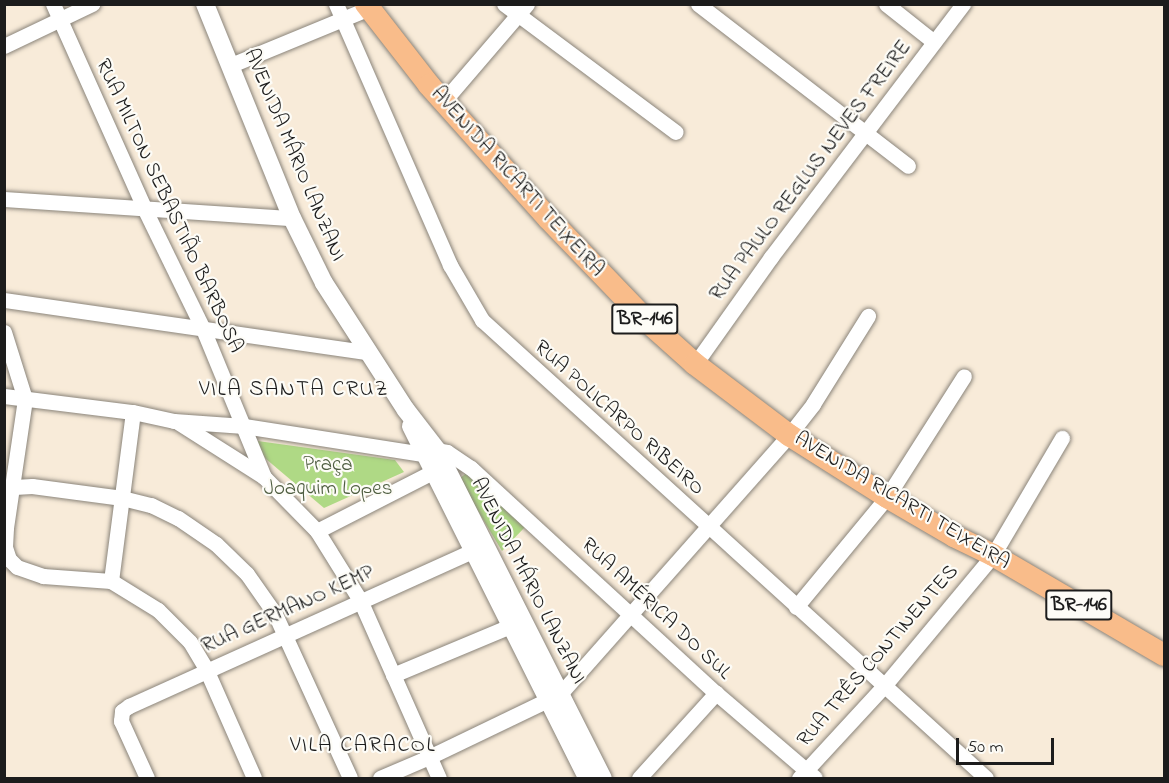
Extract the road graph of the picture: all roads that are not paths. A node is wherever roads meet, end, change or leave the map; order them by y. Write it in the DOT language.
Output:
graph roads {
  1 [pos="53,4"];
  2 [pos="92,4"];
  3 [pos="205,4"];
  4 [pos="336,4"];
  5 [pos="504,4"];
  6 [pos="698,4"];
  7 [pos="886,4"];
  8 [pos="963,4"];
  9 [pos="368,6"];
  10 [pos="523,10"];
  11 [pos="60,20"];
  12 [pos="344,20"];
  13 [pos="934,42"];
  14 [pos="4,46"];
  15 [pos="231,65"];
  16 [pos="443,102"];
  17 [pos="676,132"];
  18 [pos="865,135"];
  19 [pos="908,166"];
  20 [pos="4,199"];
  21 [pos="145,210"];
  22 [pos="292,218"];
  23 [pos="4,300"];
  24 [pos="868,316"];
  25 [pos="203,329"];
  26 [pos="4,332"];
  27 [pos="367,352"];
  28 [pos="695,364"];
  29 [pos="964,376"];
  30 [pos="4,396"];
  31 [pos="25,399"];
  32 [pos="133,412"];
  33 [pos="174,421"];
  34 [pos="244,426"];
  35 [pos="789,435"];
  36 [pos="1062,438"];
  37 [pos="434,460"];
  38 [pos="264,477"];
  39 [pos="9,491"];
  40 [pos="887,497"];
  41 [pos="122,498"];
  42 [pos="708,527"];
  43 [pos="317,531"];
  44 [pos="472,552"];
  45 [pos="993,555"];
  46 [pos="111,581"];
  47 [pos="360,600"];
  48 [pos="796,607"];
  49 [pos="630,615"];
  50 [pos="510,626"];
  51 [pos="285,634"];
  52 [pos="1164,655"];
  53 [pos="206,669"];
  54 [pos="393,675"];
  55 [pos="884,686"];
  56 [pos="716,693"];
  57 [pos="554,697"];
  58 [pos="429,758"];
  59 [pos="807,776"];
  60 [pos="147,778"];
  61 [pos="254,778"];
  62 [pos="350,778"];
  63 [pos="380,778"];
  64 [pos="439,778"];
  65 [pos="587,778"];
  66 [pos="603,778"];
  67 [pos="639,778"];
  68 [pos="986,778"];
  1 -- 11 [label="street, RUA MILTON SEBASTIÃO BARBOSA"];
  2 -- 11 [label="street"];
  3 -- 15 [label="street, AVENIDA MÁRIO LANZANI"];
  4 -- 12 [label="street, RUA POLICARPO RIBEIRO"];
  5 -- 10 [label="street"];
  6 -- 18 [label="street"];
  7 -- 13 [label="street"];
  8 -- 13 [label="street, RUA PAULO REGLUS NEVES FREIRE"];
  9 -- 12 [label="street"];
  9 -- 16 [label="main road, AVENIDA RICARTI TEIXEIRA / BR-146"];
  10 -- 16 [label="street"];
  10 -- 17 [label="street"];
  11 -- 14 [label="street"];
  11 -- 21 [label="street, RUA MILTON SEBASTIÃO BARBOSA"];
  12 -- 15 [label="street"];
  12 -- 42 [label="street, RUA POLICARPO RIBEIRO"];
  13 -- 18 [label="street, RUA PAULO REGLUS NEVES FREIRE"];
  15 -- 22 [label="street, AVENIDA MÁRIO LANZANI"];
  16 -- 28 [label="main road, AVENIDA RICARTI TEIXEIRA / BR-146"];
  18 -- 19 [label="street"];
  18 -- 28 [label="street, RUA PAULO REGLUS NEVES FREIRE"];
  20 -- 21 [label="street"];
  21 -- 22 [label="street"];
  21 -- 25 [label="street, RUA MILTON SEBASTIÃO BARBOSA"];
  22 -- 27 [label="street, AVENIDA MÁRIO LANZANI"];
  23 -- 25 [label="street"];
  24 -- 35 [label="street"];
  25 -- 27 [label="street"];
  25 -- 34 [label="street, RUA MILTON SEBASTIÃO BARBOSA"];
  26 -- 31 [label="street"];
  27 -- 37 [label="street, AVENIDA MÁRIO LANZANI"];
  28 -- 35 [label="main road, AVENIDA RICARTI TEIXEIRA / BR-146"];
  29 -- 40 [label="street"];
  30 -- 31 [label="street"];
  31 -- 32 [label="street"];
  31 -- 39 [label="street"];
  32 -- 33 [label="street"];
  32 -- 41 [label="street"];
  33 -- 34 [label="street"];
  33 -- 38 [label="street"];
  34 -- 37 [label="street"];
  34 -- 38 [label="street, RUA MILTON SEBASTIÃO BARBOSA"];
  35 -- 40 [label="main road, AVENIDA RICARTI TEIXEIRA / BR-146"];
  35 -- 42 [label="street"];
  36 -- 45 [label="street, RUA TRÊS CONTINENTES"];
  37 -- 43 [label="street"];
  37 -- 44 [label="street, AVENIDA MÁRIO LANZANI"];
  37 -- 49 [label="street, RUA AMÉRICA DO SUL"];
  37 -- 57 [label="street, AVENIDA MÁRIO LANZANI"];
  38 -- 43 [label="street"];
  39 -- 41 [label="street"];
  39 -- 46 [label="street"];
  40 -- 45 [label="main road, AVENIDA RICARTI TEIXEIRA / BR-146"];
  40 -- 48 [label="street"];
  41 -- 46 [label="street"];
  41 -- 51 [label="street"];
  42 -- 48 [label="street, RUA POLICARPO RIBEIRO"];
  42 -- 49 [label="street"];
  43 -- 47 [label="street"];
  44 -- 47 [label="street, RUA GERMANO KEMP"];
  44 -- 50 [label="street, AVENIDA MÁRIO LANZANI"];
  45 -- 52 [label="main road, AVENIDA RICARTI TEIXEIRA / BR-146"];
  45 -- 55 [label="street, RUA TRÊS CONTINENTES"];
  46 -- 53 [label="street"];
  47 -- 51 [label="street, RUA GERMANO KEMP"];
  47 -- 54 [label="street"];
  48 -- 55 [label="street, RUA POLICARPO RIBEIRO"];
  49 -- 56 [label="street, RUA AMÉRICA DO SUL"];
  49 -- 57 [label="street"];
  50 -- 54 [label="street"];
  50 -- 57 [label="street, AVENIDA MÁRIO LANZANI"];
  51 -- 53 [label="street, RUA GERMANO KEMP"];
  51 -- 62 [label="street"];
  53 -- 60 [label="street, RUA GERMANO KEMP"];
  53 -- 61 [label="street"];
  54 -- 58 [label="street"];
  55 -- 59 [label="street, RUA TRÊS CONTINENTES"];
  55 -- 68 [label="street, RUA POLICARPO RIBEIRO"];
  56 -- 59 [label="street, RUA AMÉRICA DO SUL"];
  56 -- 67 [label="street"];
  57 -- 58 [label="street"];
  57 -- 65 [label="street, AVENIDA MÁRIO LANZANI"];
  57 -- 66 [label="street, AVENIDA MÁRIO LANZANI"];
  58 -- 63 [label="street"];
  58 -- 64 [label="street"];
}
